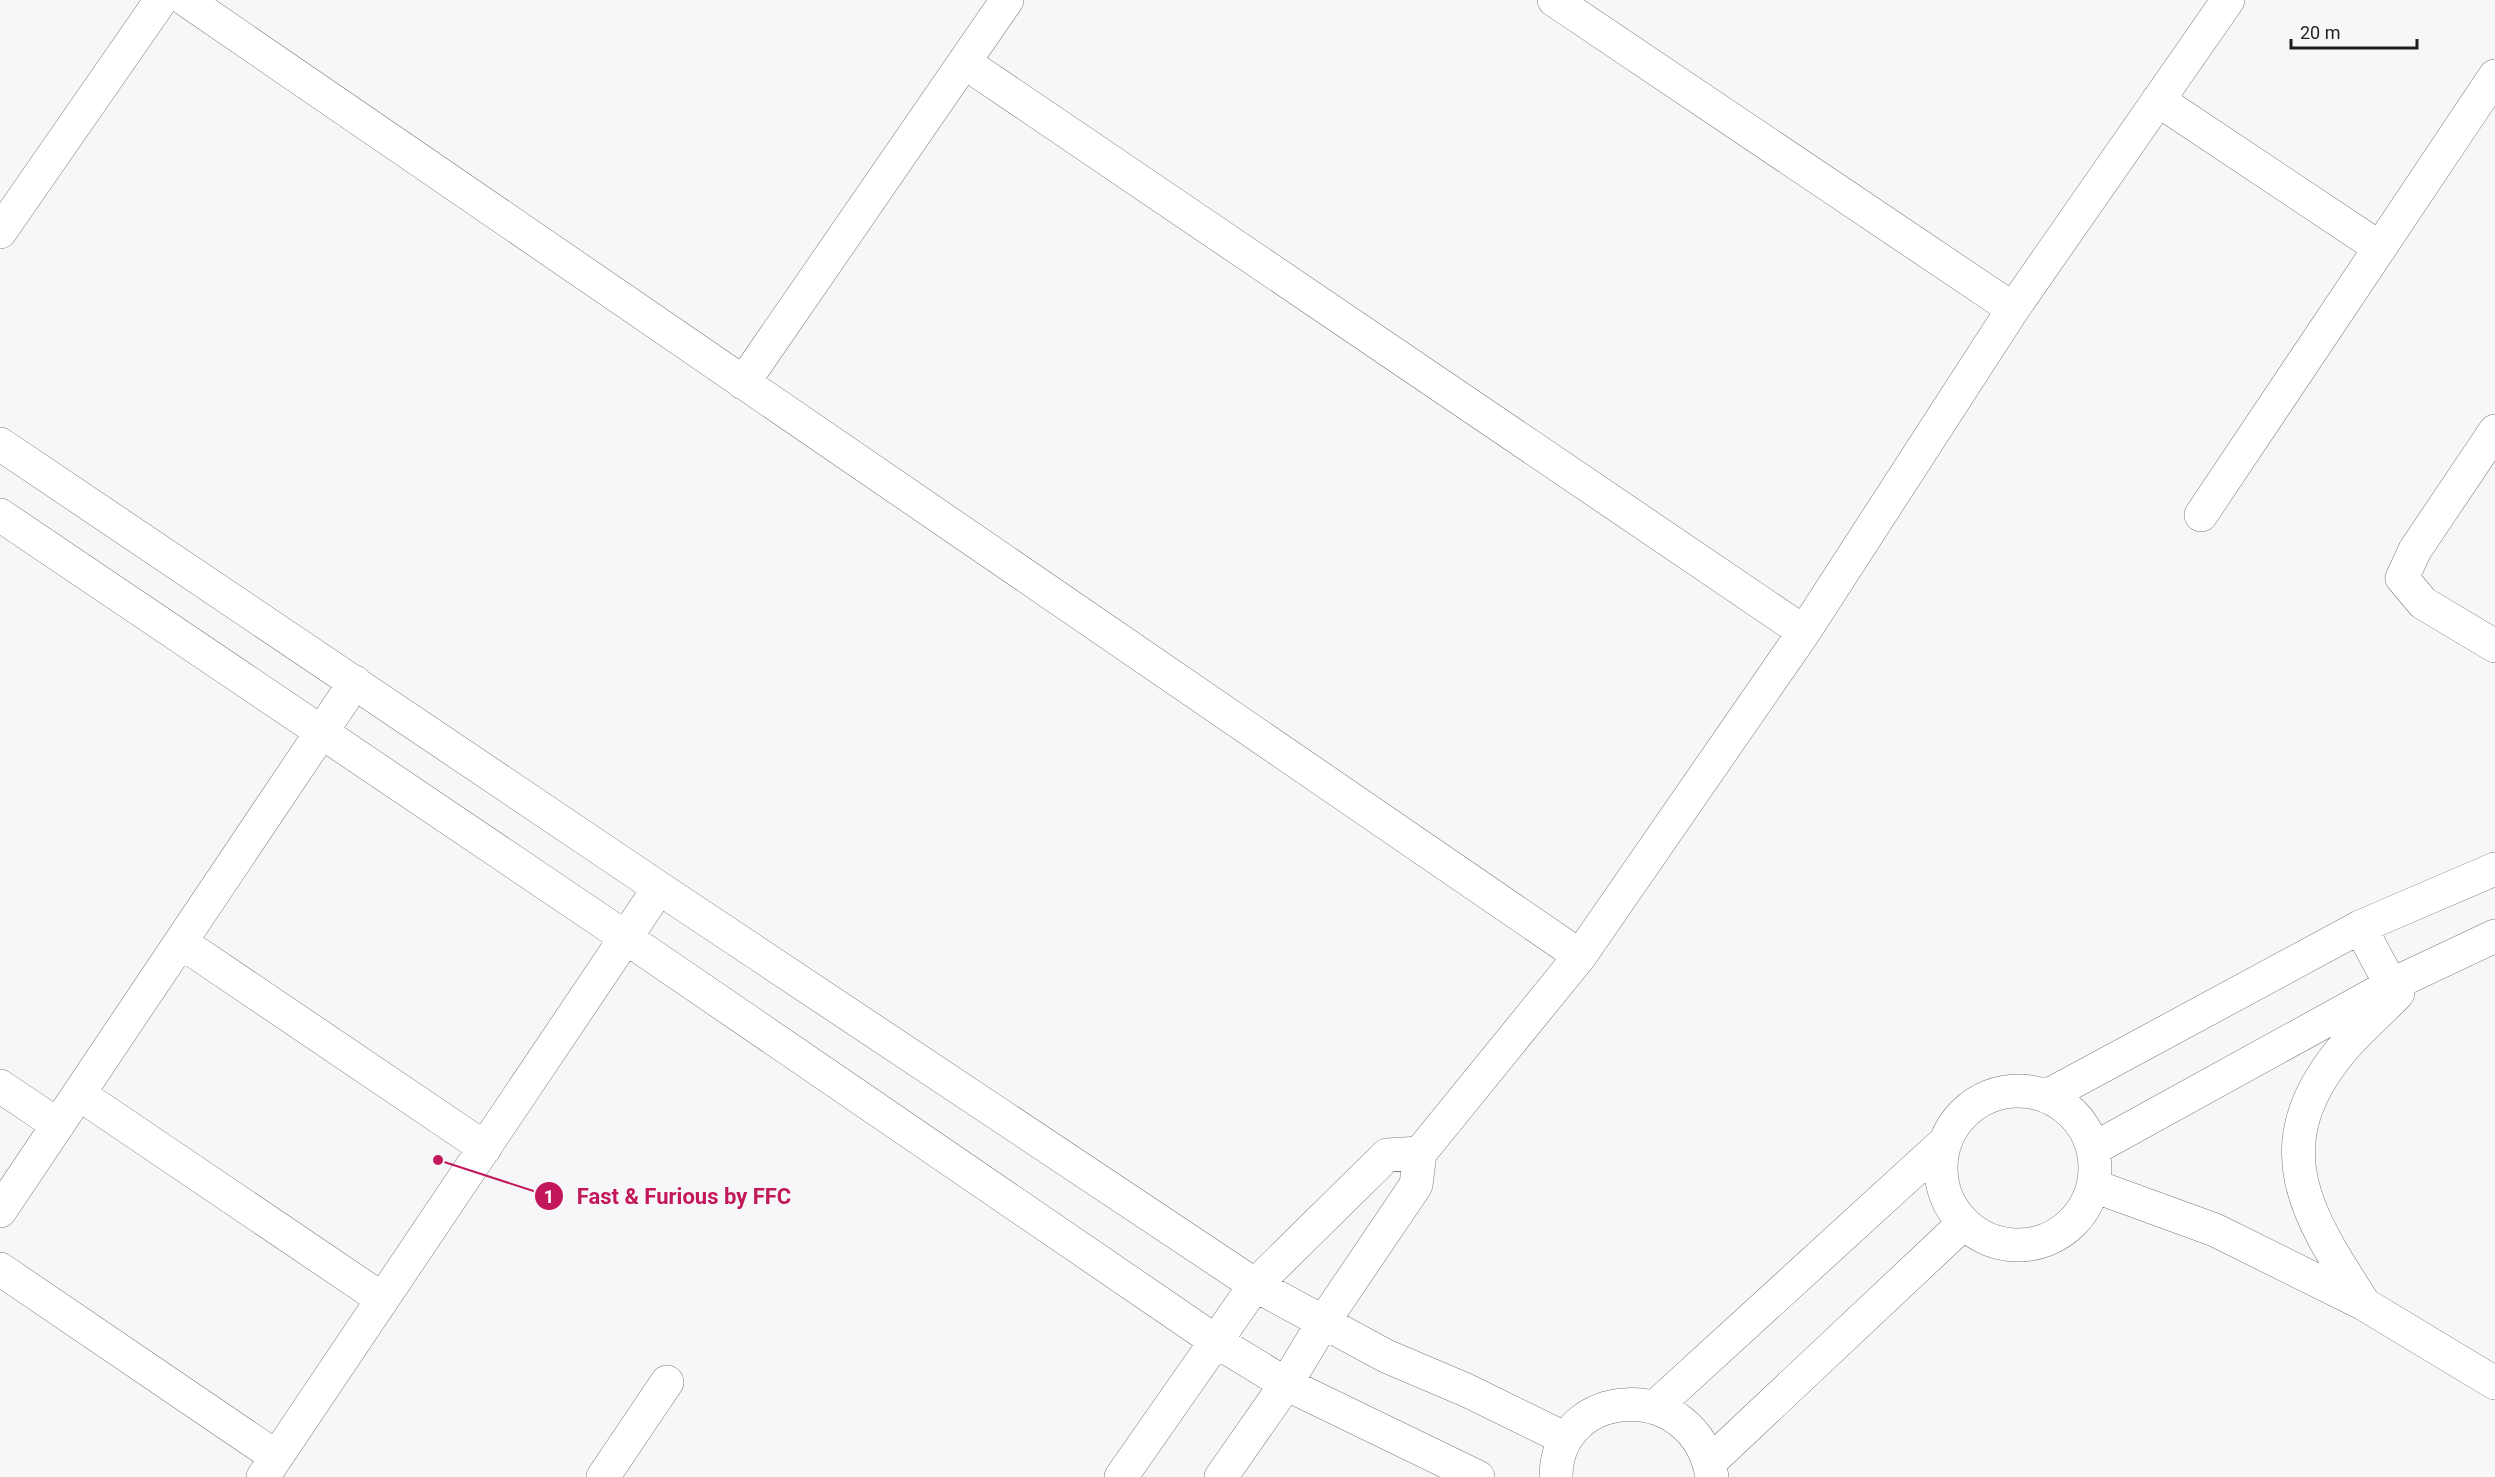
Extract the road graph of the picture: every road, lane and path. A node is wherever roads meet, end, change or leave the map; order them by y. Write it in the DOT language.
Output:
graph roads {
  1 [pos="161,0"];
  2 [pos="186,0"];
  3 [pos="1007,0"];
  4 [pos="1554,0"];
  5 [pos="2228,0"];
  6 [pos="964,62"];
  7 [pos="2495,76"];
  8 [pos="2158,100"];
  9 [pos="0,232"];
  10 [pos="2380,248"];
  11 [pos="2013,309"];
  12 [pos="743,383"];
  13 [pos="2495,431"];
  14 [pos="0,444"];
  15 [pos="0,515"];
  16 [pos="2201,515"];
  17 [pos="1804,632"];
  18 [pos="2495,646"];
  19 [pos="356,682"];
  20 [pos="322,734"];
  21 [pos="2495,869"];
  22 [pos="659,888"];
  23 [pos="2360,927"];
  24 [pos="2495,936"];
  25 [pos="625,937"];
  26 [pos="182,943"];
  27 [pos="1580,956"];
  28 [pos="2420,970"];
  29 [pos="2391,985"];
  30 [pos="0,1086"];
  31 [pos="79,1094"];
  32 [pos="2047,1096"];
  33 [pos="58,1125"];
  34 [pos="1946,1141"];
  35 [pos="485,1148"];
  36 [pos="2093,1149"];
  37 [pos="1420,1152"];
  38 [pos="2094,1186"];
  39 [pos="0,1212"];
  40 [pos="1964,1223"];
  41 [pos="0,1269"];
  42 [pos="1255,1285"];
  43 [pos="382,1299"];
  44 [pos="2364,1304"];
  45 [pos="1324,1321"];
  46 [pos="1214,1340"];
  47 [pos="667,1382"];
  48 [pos="2495,1383"];
  49 [pos="1286,1384"];
  50 [pos="1655,1407"];
  51 [pos="1566,1439"];
  52 [pos="269,1466"];
  53 [pos="1711,1470"];
  54 [pos="603,1477"];
  55 [pos="1121,1477"];
  56 [pos="1221,1477"];
  57 [pos="1478,1477"];
  58 [pos="1556,1477"];
  1 -- 9 [label="street"];
  2 -- 12 [label="street"];
  3 -- 6 [label="street"];
  4 -- 11 [label="street"];
  5 -- 8 [label="street"];
  6 -- 12 [label="street"];
  6 -- 17 [label="street"];
  7 -- 10 [label="street"];
  8 -- 10 [label="street"];
  8 -- 11 [label="street"];
  10 -- 16 [label="street"];
  11 -- 17 [label="street"];
  12 -- 27 [label="street"];
  13 -- 18 [label="street"];
  14 -- 19 [label="street"];
  15 -- 20 [label="street"];
  17 -- 27 [label="street"];
  19 -- 20 [label="street"];
  19 -- 22 [label="street"];
  20 -- 25 [label="street"];
  20 -- 26 [label="street"];
  21 -- 23 [label="street"];
  22 -- 25 [label="street"];
  22 -- 42 [label="street"];
  23 -- 29 [label="street"];
  23 -- 32 [label="street"];
  24 -- 28 [label="street"];
  25 -- 35 [label="street"];
  25 -- 46 [label="street"];
  26 -- 31 [label="street"];
  26 -- 35 [label="street"];
  27 -- 37 [label="street"];
  28 -- 29 [label="street"];
  28 -- 44 [label="street"];
  29 -- 36 [label="street"];
  30 -- 33 [label="street"];
  31 -- 33 [label="street"];
  31 -- 43 [label="street"];
  32 -- 34 [label="street"];
  32 -- 36 [label="street"];
  33 -- 39 [label="street"];
  34 -- 40 [label="street"];
  34 -- 50 [label="street"];
  35 -- 43 [label="street"];
  36 -- 38 [label="street"];
  37 -- 42 [label="street"];
  37 -- 45 [label="street"];
  38 -- 40 [label="street"];
  38 -- 44 [label="street"];
  40 -- 53 [label="street"];
  41 -- 52 [label="street"];
  42 -- 45 [label="street"];
  42 -- 46 [label="street"];
  43 -- 52 [label="street"];
  44 -- 48 [label="street"];
  45 -- 49 [label="street"];
  45 -- 51 [label="street"];
  46 -- 49 [label="street"];
  46 -- 55 [label="street"];
  47 -- 54 [label="street"];
  49 -- 56 [label="street"];
  49 -- 57 [label="street"];
  50 -- 51 [label="street"];
  50 -- 53 [label="street"];
  51 -- 58 [label="street"];
}
